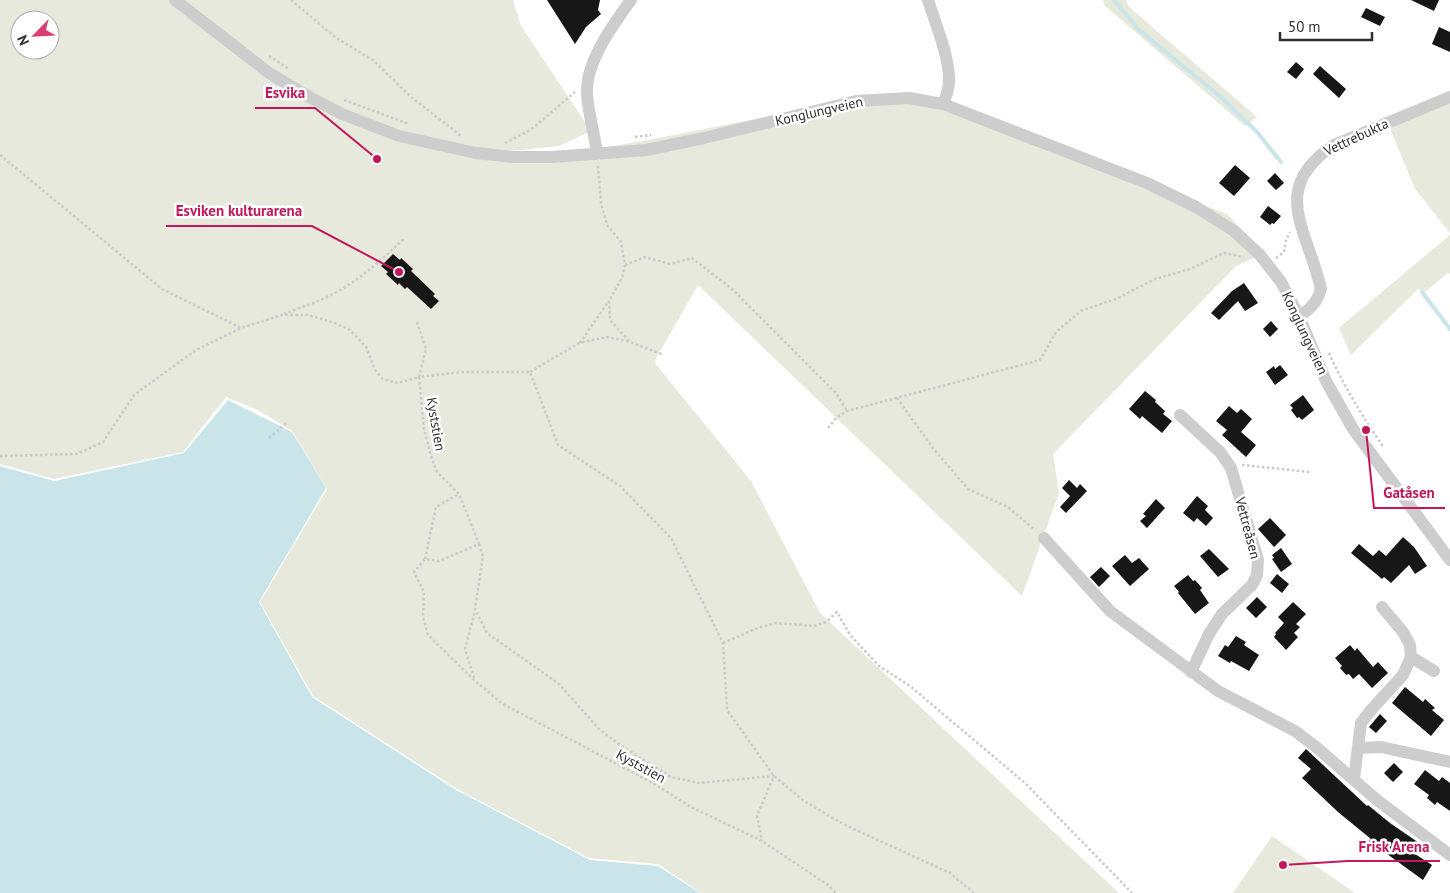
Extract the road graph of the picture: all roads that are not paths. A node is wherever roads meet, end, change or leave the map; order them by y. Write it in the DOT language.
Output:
graph roads {
  1 [pos="175,0"];
  2 [pos="631,0"];
  3 [pos="928,0"];
  4 [pos="1450,97"];
  5 [pos="943,104"];
  6 [pos="597,154"];
  7 [pos="1299,316"];
  8 [pos="1180,415"];
  9 [pos="1044,538"];
  10 [pos="1450,560"];
  11 [pos="1382,607"];
  12 [pos="1411,658"];
  13 [pos="1434,671"];
  14 [pos="1191,672"];
  15 [pos="1359,748"];
  16 [pos="1450,762"];
  17 [pos="1354,779"];
  18 [pos="1450,855"];
  1 -- 6 [label="street, Konglungveien"];
  2 -- 6 [label="street"];
  3 -- 5 [label="street"];
  4 -- 7 [label="street, Vettrebukta"];
  5 -- 6 [label="street, Konglungveien"];
  5 -- 7 [label="street, Konglungveien"];
  7 -- 10 [label="street, Konglungveien"];
  8 -- 14 [label="street, Vettreåsen"];
  9 -- 14 [label="street"];
  11 -- 12 [label="street"];
  12 -- 13 [label="street"];
  12 -- 15 [label="street"];
  14 -- 17 [label="street"];
  15 -- 16 [label="street"];
  15 -- 17 [label="street"];
  17 -- 18 [label="street"];
}
